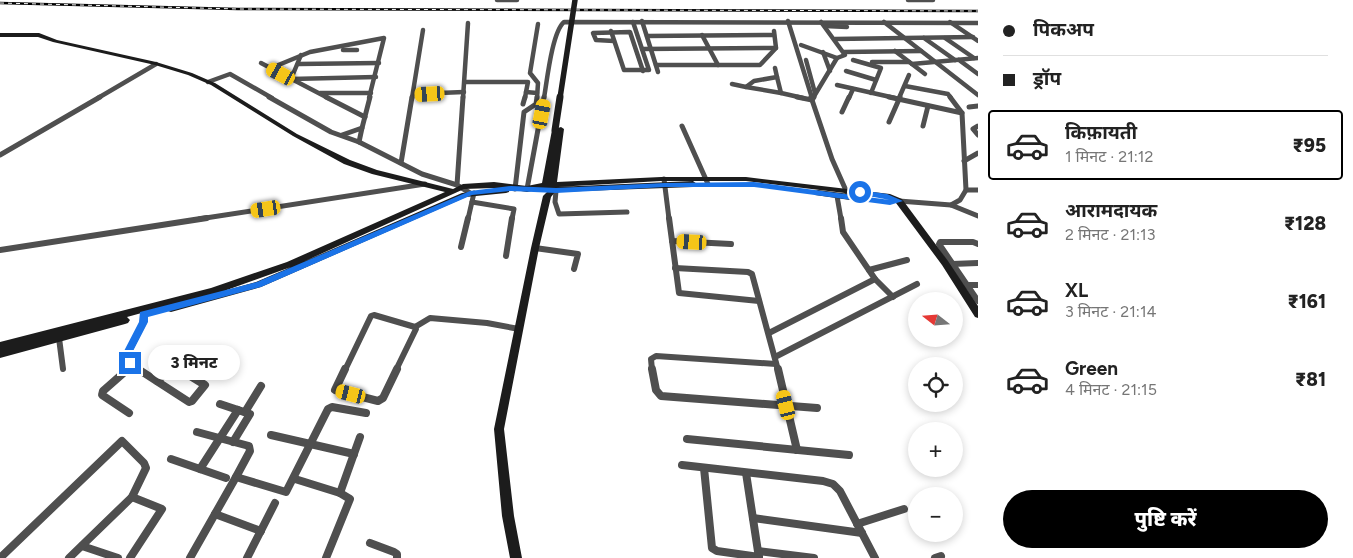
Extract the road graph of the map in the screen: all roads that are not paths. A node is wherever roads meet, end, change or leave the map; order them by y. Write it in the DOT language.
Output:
graph roads {
  1 [pos="497,0"];
  2 [pos="517,0"];
  3 [pos="577,0"];
  4 [pos="908,0"];
  5 [pos="933,0"];
  6 [pos="788,21"];
  7 [pos="633,22"];
  8 [pos="642,22"];
  9 [pos="884,22"];
  10 [pos="950,22"];
  11 [pos="468,23"];
  12 [pos="977,23"];
  13 [pos="538,24"];
  14 [pos="823,24"];
  15 [pos="847,26"];
  16 [pos="423,30"];
  17 [pos="611,31"];
  18 [pos="0,35"];
  19 [pos="631,35"];
  20 [pos="637,35"];
  21 [pos="646,35"];
  22 [pos="702,35"];
  23 [pos="973,37"];
  24 [pos="905,38"];
  25 [pos="924,38"];
  26 [pos="945,38"];
  27 [pos="834,39"];
  28 [pos="55,40"];
  29 [pos="614,40"];
  30 [pos="978,41"];
  31 [pos="359,43"];
  32 [pos="795,44"];
  33 [pos="801,45"];
  34 [pos="332,50"];
  35 [pos="357,50"];
  36 [pos="643,50"];
  37 [pos="651,50"];
  38 [pos="710,50"];
  39 [pos="774,50"];
  40 [pos="896,51"];
  41 [pos="921,51"];
  42 [pos="823,52"];
  43 [pos="844,52"];
  44 [pos="301,55"];
  45 [pos="838,58"];
  46 [pos="976,58"];
  47 [pos="803,60"];
  48 [pos="853,60"];
  49 [pos="957,60"];
  50 [pos="866,62"];
  51 [pos="936,62"];
  52 [pos="261,63"];
  53 [pos="379,63"];
  54 [pos="910,63"];
  55 [pos="156,64"];
  56 [pos="298,64"];
  57 [pos="353,64"];
  58 [pos="656,65"];
  59 [pos="718,65"];
  60 [pos="271,68"];
  61 [pos="776,68"];
  62 [pos="831,69"];
  63 [pos="643,70"];
  64 [pos="658,72"];
  65 [pos="925,74"];
  66 [pos="978,74"];
  67 [pos="909,75"];
  68 [pos="376,77"];
  69 [pos="778,77"];
  70 [pos="291,79"];
  71 [pos="876,80"];
  72 [pos="208,82"];
  73 [pos="464,82"];
  74 [pos="824,82"];
  75 [pos="732,84"];
  76 [pos="905,86"];
  77 [pos="746,87"];
  78 [pos="853,89"];
  79 [pos="464,92"];
  80 [pos="526,92"];
  81 [pos="319,93"];
  82 [pos="371,93"];
  83 [pos="815,93"];
  84 [pos="871,93"];
  85 [pos="414,94"];
  86 [pos="537,94"];
  87 [pos="781,94"];
  88 [pos="978,95"];
  89 [pos="545,96"];
  90 [pos="899,99"];
  91 [pos="812,100"];
  92 [pos="523,104"];
  93 [pos="928,106"];
  94 [pos="978,106"];
  95 [pos="969,107"];
  96 [pos="842,112"];
  97 [pos="962,113"];
  98 [pos="365,117"];
  99 [pos="889,122"];
  100 [pos="682,126"];
  101 [pos="923,126"];
  102 [pos="978,126"];
  103 [pos="362,128"];
  104 [pos="558,130"];
  105 [pos="342,135"];
  106 [pos="978,135"];
  107 [pos="360,142"];
  108 [pos="978,153"];
  109 [pos="0,155"];
  110 [pos="964,161"];
  111 [pos="401,163"];
  112 [pos="707,181"];
  113 [pos="665,182"];
  114 [pos="425,184"];
  115 [pos="513,189"];
  116 [pos="531,189"];
  117 [pos="966,190"];
  118 [pos="978,190"];
  119 [pos="465,192"];
  120 [pos="551,192"];
  121 [pos="847,194"];
  122 [pos="837,196"];
  123 [pos="899,201"];
  124 [pos="951,205"];
  125 [pos="627,212"];
  126 [pos="978,216"];
  127 [pos="672,241"];
  128 [pos="731,244"];
  129 [pos="978,244"];
  130 [pos="461,247"];
  131 [pos="535,248"];
  132 [pos="0,250"];
  133 [pos="506,256"];
  134 [pos="906,260"];
  135 [pos="952,264"];
  136 [pos="978,264"];
  137 [pos="675,268"];
  138 [pos="574,269"];
  139 [pos="869,270"];
  140 [pos="875,278"];
  141 [pos="917,284"];
  142 [pos="978,285"];
  143 [pos="967,289"];
  144 [pos="893,297"];
  145 [pos="978,300"];
  146 [pos="760,301"];
  147 [pos="978,314"];
  148 [pos="143,315"];
  149 [pos="415,327"];
  150 [pos="515,328"];
  151 [pos="769,333"];
  152 [pos="59,338"];
  153 [pos="1,353"];
  154 [pos="776,361"];
  155 [pos="132,366"];
  156 [pos="63,368"];
  157 [pos="157,381"];
  158 [pos="261,386"];
  159 [pos="220,404"];
  160 [pos="786,405"];
  161 [pos="817,408"];
  162 [pos="241,411"];
  163 [pos="129,413"];
  164 [pos="366,413"];
  165 [pos="197,432"];
  166 [pos="271,436"];
  167 [pos="360,437"];
  168 [pos="220,438"];
  169 [pos="687,440"];
  170 [pos="233,442"];
  171 [pos="310,446"];
  172 [pos="797,450"];
  173 [pos="354,454"];
  174 [pos="848,455"];
  175 [pos="171,459"];
  176 [pos="682,465"];
  177 [pos="704,468"];
  178 [pos="200,469"];
  179 [pos="746,473"];
  180 [pos="236,477"];
  181 [pos="226,478"];
  182 [pos="295,479"];
  183 [pos="340,493"];
  184 [pos="132,497"];
  185 [pos="275,503"];
  186 [pos="904,509"];
  187 [pos="215,514"];
  188 [pos="753,518"];
  189 [pos="857,524"];
  190 [pos="261,531"];
  191 [pos="862,533"];
  192 [pos="370,543"];
  193 [pos="82,546"];
  194 [pos="759,555"];
  195 [pos="0,558"];
  196 [pos="70,558"];
  197 [pos="118,558"];
  198 [pos="130,558"];
  199 [pos="190,558"];
  200 [pos="247,558"];
  201 [pos="326,558"];
  202 [pos="397,558"];
  203 [pos="516,558"];
  204 [pos="814,558"];
  205 [pos="875,558"];
  1 -- 2 [label="street"];
  3 -- 104 [label="street, bridge"];
  4 -- 5 [label="street"];
  6 -- 8 [label="street"];
  6 -- 14 [label="street"];
  6 -- 32 [label="street"];
  7 -- 8 [label="street"];
  7 -- 20 [label="street"];
  7 -- 89 [label="street"];
  8 -- 21 [label="street"];
  9 -- 10 [label="street"];
  9 -- 14 [label="street"];
  9 -- 24 [label="street"];
  10 -- 12 [label="street"];
  10 -- 23 [label="street"];
  11 -- 73 [label="street"];
  13 -- 86 [label="street"];
  14 -- 15 [label="street"];
  14 -- 27 [label="street"];
  16 -- 85 [label="street"];
  17 -- 19 [label="street"];
  17 -- 29 [label="street"];
  17 -- 29 [label="street"];
  18 -- 28 [label="street"];
  19 -- 20 [label="street"];
  19 -- 63 [label="street"];
  20 -- 21 [label="street"];
  20 -- 36 [label="street"];
  21 -- 22 [label="street"];
  21 -- 37 [label="street"];
  22 -- 38 [label="street"];
  22 -- 39 [label="street"];
  23 -- 26 [label="street"];
  23 -- 30 [label="street"];
  24 -- 25 [label="street"];
  24 -- 27 [label="street"];
  24 -- 41 [label="street"];
  25 -- 26 [label="street"];
  25 -- 49 [label="street"];
  26 -- 46 [label="street"];
  27 -- 43 [label="street"];
  28 -- 55 [label="street"];
  29 -- 63 [label="street"];
  31 -- 34 [label="street"];
  31 -- 35 [label="street"];
  31 -- 53 [label="street"];
  32 -- 33 [label="street"];
  32 -- 47 [label="street"];
  33 -- 42 [label="street"];
  33 -- 47 [label="street"];
  34 -- 35 [label="street"];
  34 -- 44 [label="street"];
  35 -- 57 [label="street"];
  36 -- 37 [label="street"];
  36 -- 63 [label="street"];
  37 -- 38 [label="street"];
  37 -- 58 [label="street"];
  38 -- 39 [label="street"];
  38 -- 59 [label="street"];
  39 -- 59 [label="street"];
  40 -- 41 [label="street"];
  40 -- 43 [label="street"];
  40 -- 54 [label="street"];
  41 -- 51 [label="street"];
  42 -- 45 [label="street"];
  42 -- 62 [label="street"];
  43 -- 45 [label="street"];
  44 -- 56 [label="street"];
  44 -- 60 [label="street"];
  45 -- 62 [label="street"];
  46 -- 49 [label="street"];
  47 -- 83 [label="street"];
  47 -- 91 [label="street"];
  48 -- 71 [label="street"];
  49 -- 51 [label="street"];
  49 -- 66 [label="street"];
  50 -- 54 [label="street"];
  51 -- 54 [label="street"];
  51 -- 88 [label="street"];
  52 -- 60 [label="street"];
  53 -- 57 [label="street"];
  53 -- 68 [label="street"];
  54 -- 65 [label="street"];
  55 -- 72 [label="street"];
  55 -- 109 [label="street"];
  56 -- 57 [label="street"];
  56 -- 70 [label="street"];
  58 -- 59 [label="street"];
  58 -- 64 [label="street"];
  60 -- 70 [label="street"];
  61 -- 69 [label="street"];
  62 -- 71 [label="street"];
  62 -- 74 [label="street"];
  67 -- 76 [label="street"];
  68 -- 70 [label="street"];
  68 -- 82 [label="street"];
  69 -- 77 [label="street"];
  69 -- 87 [label="street"];
  70 -- 81 [label="street"];
  71 -- 84 [label="street"];
  72 -- 105 [label="street"];
  72 -- 114 [label="street"];
  73 -- 79 [label="street"];
  73 -- 80 [label="street"];
  74 -- 78 [label="street"];
  74 -- 83 [label="street"];
  75 -- 77 [label="street"];
  76 -- 90 [label="street"];
  76 -- 97 [label="street"];
  77 -- 87 [label="street"];
  78 -- 84 [label="street"];
  78 -- 96 [label="street"];
  79 -- 85 [label="street"];
  79 -- 119 [label="street"];
  80 -- 86 [label="street"];
  80 -- 92 [label="street"];
  81 -- 82 [label="street"];
  81 -- 98 [label="street"];
  82 -- 98 [label="street"];
  83 -- 91 [label="street"];
  84 -- 90 [label="street"];
  85 -- 111 [label="street"];
  86 -- 89 [label="street"];
  86 -- 115 [label="street"];
  87 -- 91 [label="street"];
  89 -- 116 [label="street"];
  90 -- 93 [label="street"];
  90 -- 99 [label="street"];
  91 -- 121 [label="street"];
  93 -- 97 [label="street"];
  93 -- 101 [label="street"];
  94 -- 95 [label="street"];
  97 -- 110 [label="street"];
  98 -- 103 [label="street"];
  100 -- 112 [label="street"];
  102 -- 106 [label="street"];
  103 -- 105 [label="street"];
  103 -- 107 [label="street"];
  104 -- 120 [label="street"];
  105 -- 107 [label="street"];
  107 -- 111 [label="street"];
  108 -- 110 [label="street"];
  110 -- 117 [label="street"];
  111 -- 119 [label="street"];
  112 -- 113 [label="street"];
  112 -- 121 [label="street"];
  112 -- 122 [label="street"];
  113 -- 120 [label="street"];
  113 -- 127 [label="street"];
  114 -- 119 [label="street"];
  114 -- 132 [label="street"];
  115 -- 116 [label="street"];
  115 -- 119 [label="street"];
  116 -- 120 [label="street"];
  117 -- 118 [label="street"];
  117 -- 124 [label="street"];
  119 -- 130 [label="street"];
  119 -- 133 [label="street"];
  119 -- 148 [label="street"];
  119 -- 153 [label="street"];
  120 -- 125 [label="street"];
  120 -- 131 [label="street"];
  121 -- 122 [label="street"];
  121 -- 123 [label="street"];
  122 -- 139 [label="street"];
  123 -- 124 [label="street"];
  123 -- 143 [label="street"];
  124 -- 126 [label="street"];
  127 -- 128 [label="street"];
  127 -- 137 [label="street"];
  129 -- 135 [label="street"];
  131 -- 138 [label="street"];
  131 -- 150 [label="street"];
  134 -- 139 [label="street"];
  135 -- 136 [label="street"];
  135 -- 143 [label="street"];
  137 -- 146 [label="street"];
  137 -- 146 [label="street"];
  139 -- 140 [label="street"];
  140 -- 144 [label="street"];
  140 -- 151 [label="street"];
  141 -- 144 [label="street"];
  142 -- 143 [label="street"];
  143 -- 145 [label="street"];
  143 -- 147 [label="street"];
  144 -- 154 [label="street"];
  146 -- 151 [label="street"];
  148 -- 152 [label="street"];
  148 -- 155 [label="street"];
  149 -- 149 [label="street"];
  149 -- 150 [label="street"];
  150 -- 203 [label="street"];
  151 -- 154 [label="street"];
  152 -- 153 [label="street"];
  152 -- 156 [label="street"];
  154 -- 160 [label="street"];
  154 -- 160 [label="street"];
  155 -- 157 [label="street"];
  155 -- 163 [label="street"];
  157 -- 157 [label="street"];
  158 -- 162 [label="street"];
  159 -- 162 [label="street"];
  160 -- 161 [label="street"];
  160 -- 172 [label="street"];
  162 -- 168 [label="street"];
  162 -- 170 [label="street"];
  164 -- 171 [label="street"];
  165 -- 168 [label="street"];
  166 -- 171 [label="street"];
  167 -- 173 [label="street"];
  168 -- 170 [label="street"];
  168 -- 178 [label="street"];
  169 -- 172 [label="street"];
  170 -- 180 [label="street"];
  171 -- 173 [label="street"];
  171 -- 182 [label="street"];
  172 -- 174 [label="street"];
  173 -- 183 [label="street"];
  175 -- 178 [label="street"];
  176 -- 177 [label="street"];
  177 -- 179 [label="street"];
  177 -- 194 [label="street"];
  178 -- 181 [label="street"];
  179 -- 188 [label="street"];
  179 -- 189 [label="street"];
  180 -- 182 [label="street"];
  180 -- 187 [label="street"];
  182 -- 183 [label="street"];
  183 -- 201 [label="street"];
  184 -- 193 [label="street"];
  184 -- 195 [label="street"];
  184 -- 198 [label="street"];
  185 -- 190 [label="street"];
  186 -- 189 [label="street"];
  187 -- 190 [label="street"];
  187 -- 199 [label="street"];
  188 -- 191 [label="street"];
  188 -- 194 [label="street"];
  189 -- 191 [label="street"];
  190 -- 200 [label="street"];
  191 -- 205 [label="street"];
  192 -- 202 [label="street"];
  193 -- 196 [label="street"];
  193 -- 197 [label="street"];
  194 -- 204 [label="street"];
}
